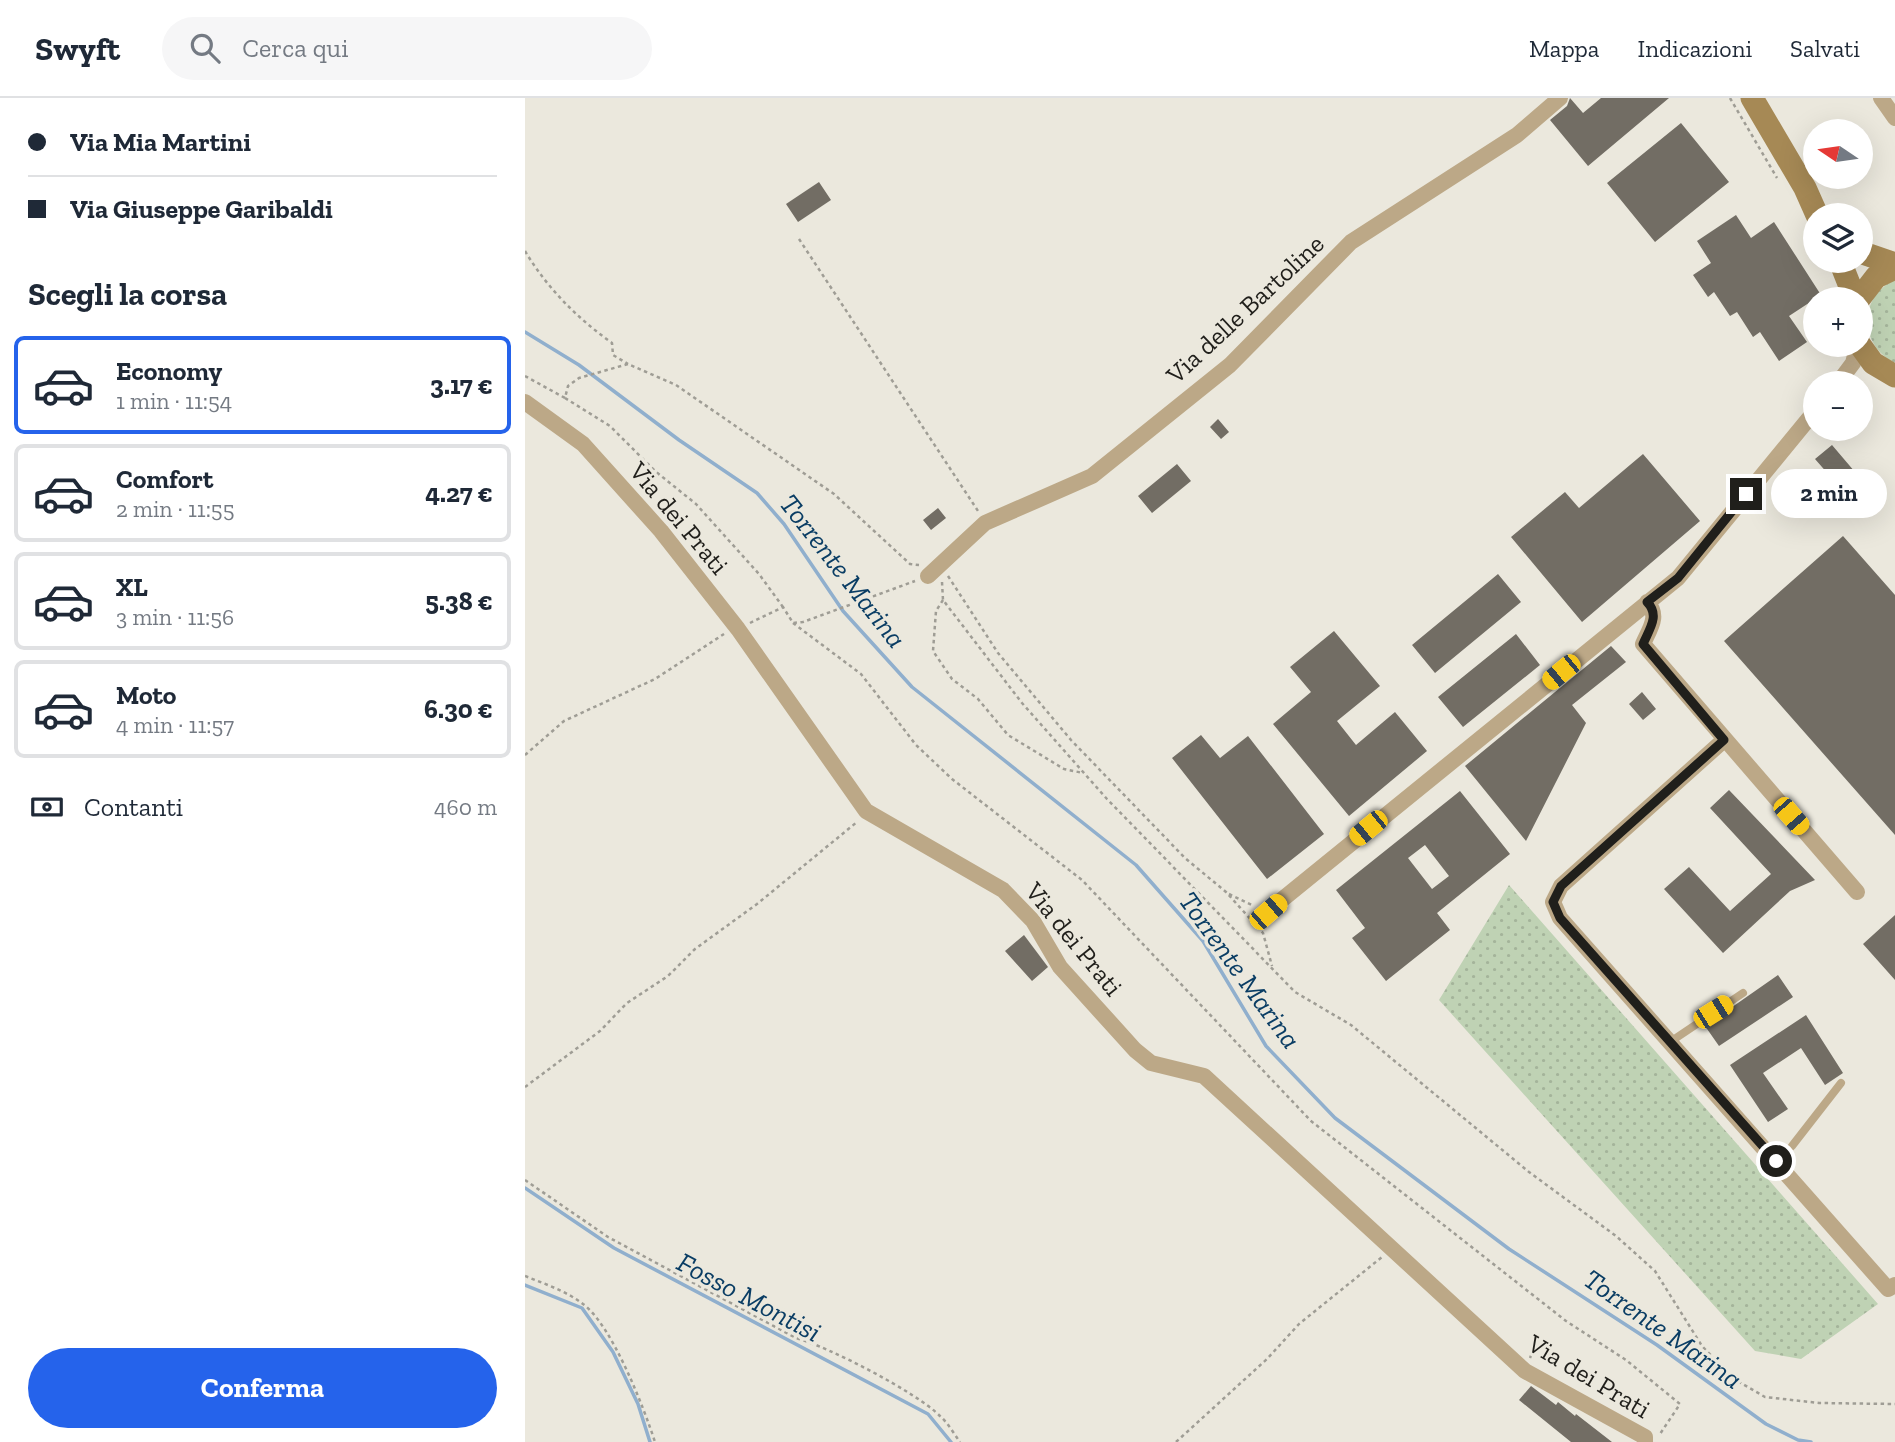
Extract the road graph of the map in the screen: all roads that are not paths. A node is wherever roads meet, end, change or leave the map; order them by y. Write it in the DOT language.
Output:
graph roads {
  1 [pos="1560,98"];
  2 [pos="1752,98"];
  3 [pos="1881,98"];
  4 [pos="1894,113"];
  5 [pos="1817,203"];
  6 [pos="1873,257"];
  7 [pos="1895,266"];
  8 [pos="1867,287"];
  9 [pos="1867,357"];
  10 [pos="1853,371"];
  11 [pos="1873,371"];
  12 [pos="1873,371"];
  13 [pos="1892,375"];
  14 [pos="525,402"];
  15 [pos="1803,426"];
  16 [pos="928,576"];
  17 [pos="1647,602"];
  18 [pos="1724,740"];
  19 [pos="1857,892"];
  20 [pos="1268,912"];
  21 [pos="1743,993"];
  22 [pos="1670,1042"];
  23 [pos="1841,1083"];
  24 [pos="1776,1161"];
  25 [pos="1895,1285"];
  26 [pos="1645,1442"];
  1 -- 16 [label="street, Via delle Bartoline"];
  2 -- 5 [label="main road"];
  3 -- 4 [label="street"];
  6 -- 7 [label="main road"];
  7 -- 8 [label="main road"];
  9 -- 13 [label="main road"];
  10 -- 11 [label="street"];
  12 -- 13 [label="street"];
  14 -- 26 [label="street, Via dei Prati"];
  15 -- 17 [label="street"];
  17 -- 18 [label="street"];
  17 -- 20 [label="street"];
  18 -- 19 [label="street"];
  18 -- 22 [label="street"];
  21 -- 22 [label="lane"];
  22 -- 24 [label="street"];
  23 -- 24 [label="lane"];
  24 -- 25 [label="street"];
}
